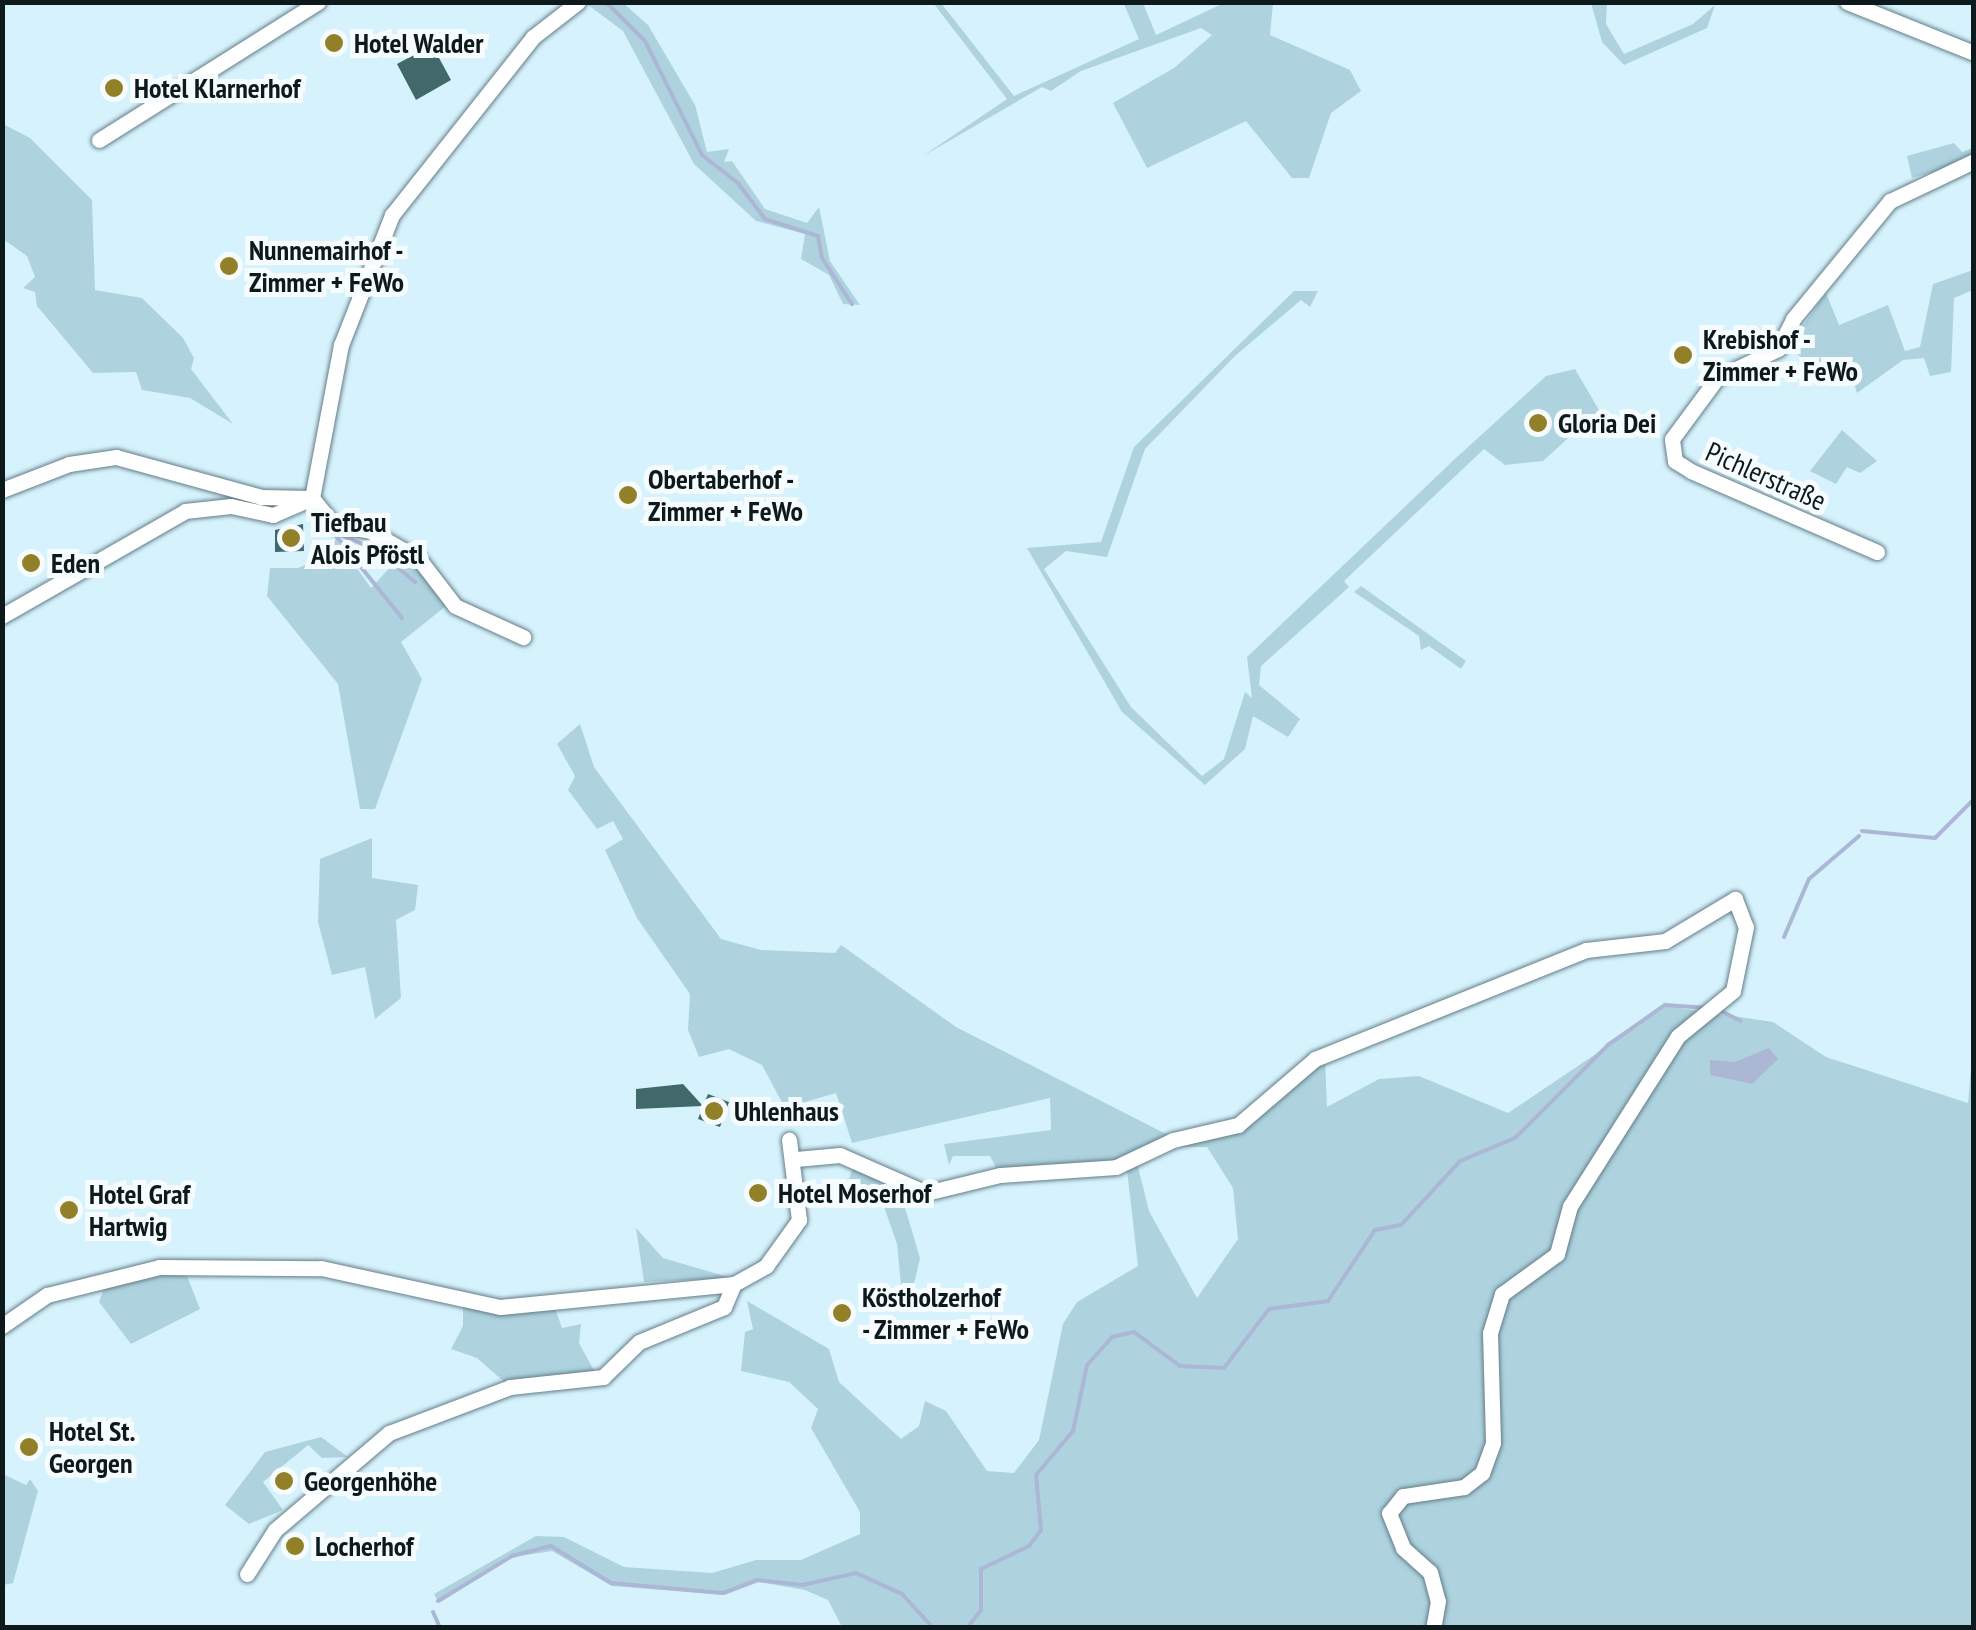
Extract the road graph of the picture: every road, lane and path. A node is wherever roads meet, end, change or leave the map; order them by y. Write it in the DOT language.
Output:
graph roads {
  1 [pos="318,2"];
  2 [pos="578,2"];
  3 [pos="1847,2"];
  4 [pos="1974,53"];
  5 [pos="100,140"];
  6 [pos="1974,161"];
  7 [pos="5,489"];
  8 [pos="312,498"];
  9 [pos="1878,552"];
  10 [pos="2,616"];
  11 [pos="523,637"];
  12 [pos="789,1140"];
  13 [pos="796,1160"];
  14 [pos="734,1284"];
  15 [pos="2,1326"];
  16 [pos="247,1574"];
  17 [pos="1433,1628"];
  1 -- 5 [label="street"];
  2 -- 8 [label="street"];
  3 -- 4 [label="street"];
  6 -- 9 [label="street, Pichlerstraße"];
  7 -- 8 [label="street"];
  8 -- 10 [label="street"];
  8 -- 11 [label="street"];
  12 -- 13 [label="street"];
  13 -- 14 [label="street"];
  13 -- 17 [label="street"];
  14 -- 15 [label="street"];
  14 -- 16 [label="street"];
}
